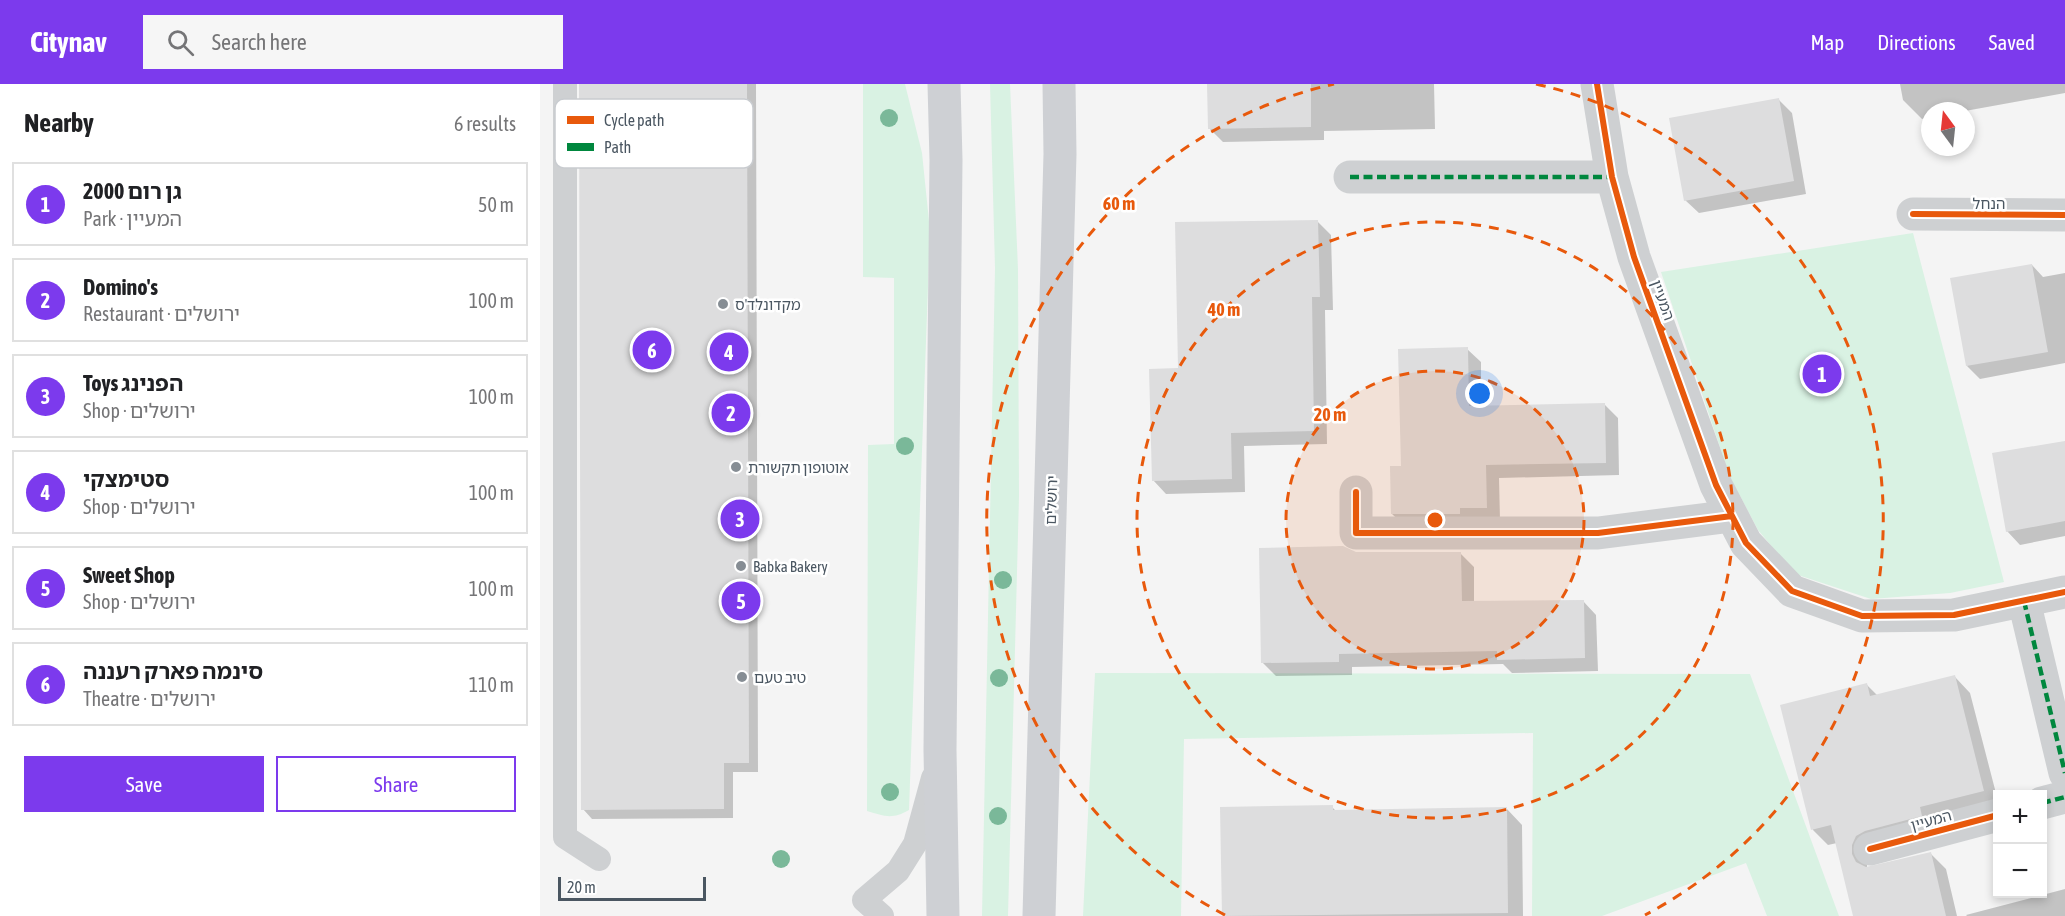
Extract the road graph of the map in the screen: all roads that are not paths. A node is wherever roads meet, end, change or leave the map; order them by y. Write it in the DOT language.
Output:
graph roads {
  1 [pos="944,84"];
  2 [pos="1059,84"];
  3 [pos="1597,84"];
  4 [pos="565,168"];
  5 [pos="1350,177"];
  6 [pos="1612,177"];
  7 [pos="1913,214"];
  8 [pos="2065,215"];
  9 [pos="1356,492"];
  10 [pos="1732,516"];
  11 [pos="2065,592"];
  12 [pos="2024,601"];
  13 [pos="940,750"];
  14 [pos="2065,772"];
  15 [pos="2065,797"];
  16 [pos="2047,802"];
  17 [pos="1993,816"];
  18 [pos="1870,849"];
  19 [pos="599,859"];
  20 [pos="882,916"];
  21 [pos="943,916"];
  22 [pos="1039,916"];
  1 -- 13 [label="main road"];
  2 -- 22 [label="main road, ירושלים"];
  3 -- 6 [label="street, המעיין"];
  4 -- 19 [label="lane"];
  5 -- 6 [label="street"];
  6 -- 10 [label="street, המעיין"];
  7 -- 8 [label="street, הנחל"];
  9 -- 10 [label="street"];
  10 -- 12 [label="street, המעיין"];
  11 -- 12 [label="street, המעיין"];
  12 -- 14 [label="street"];
  13 -- 20 [label="lane"];
  13 -- 21 [label="main road"];
  15 -- 16 [label="street"];
  17 -- 18 [label="street, המעיין"];
}
